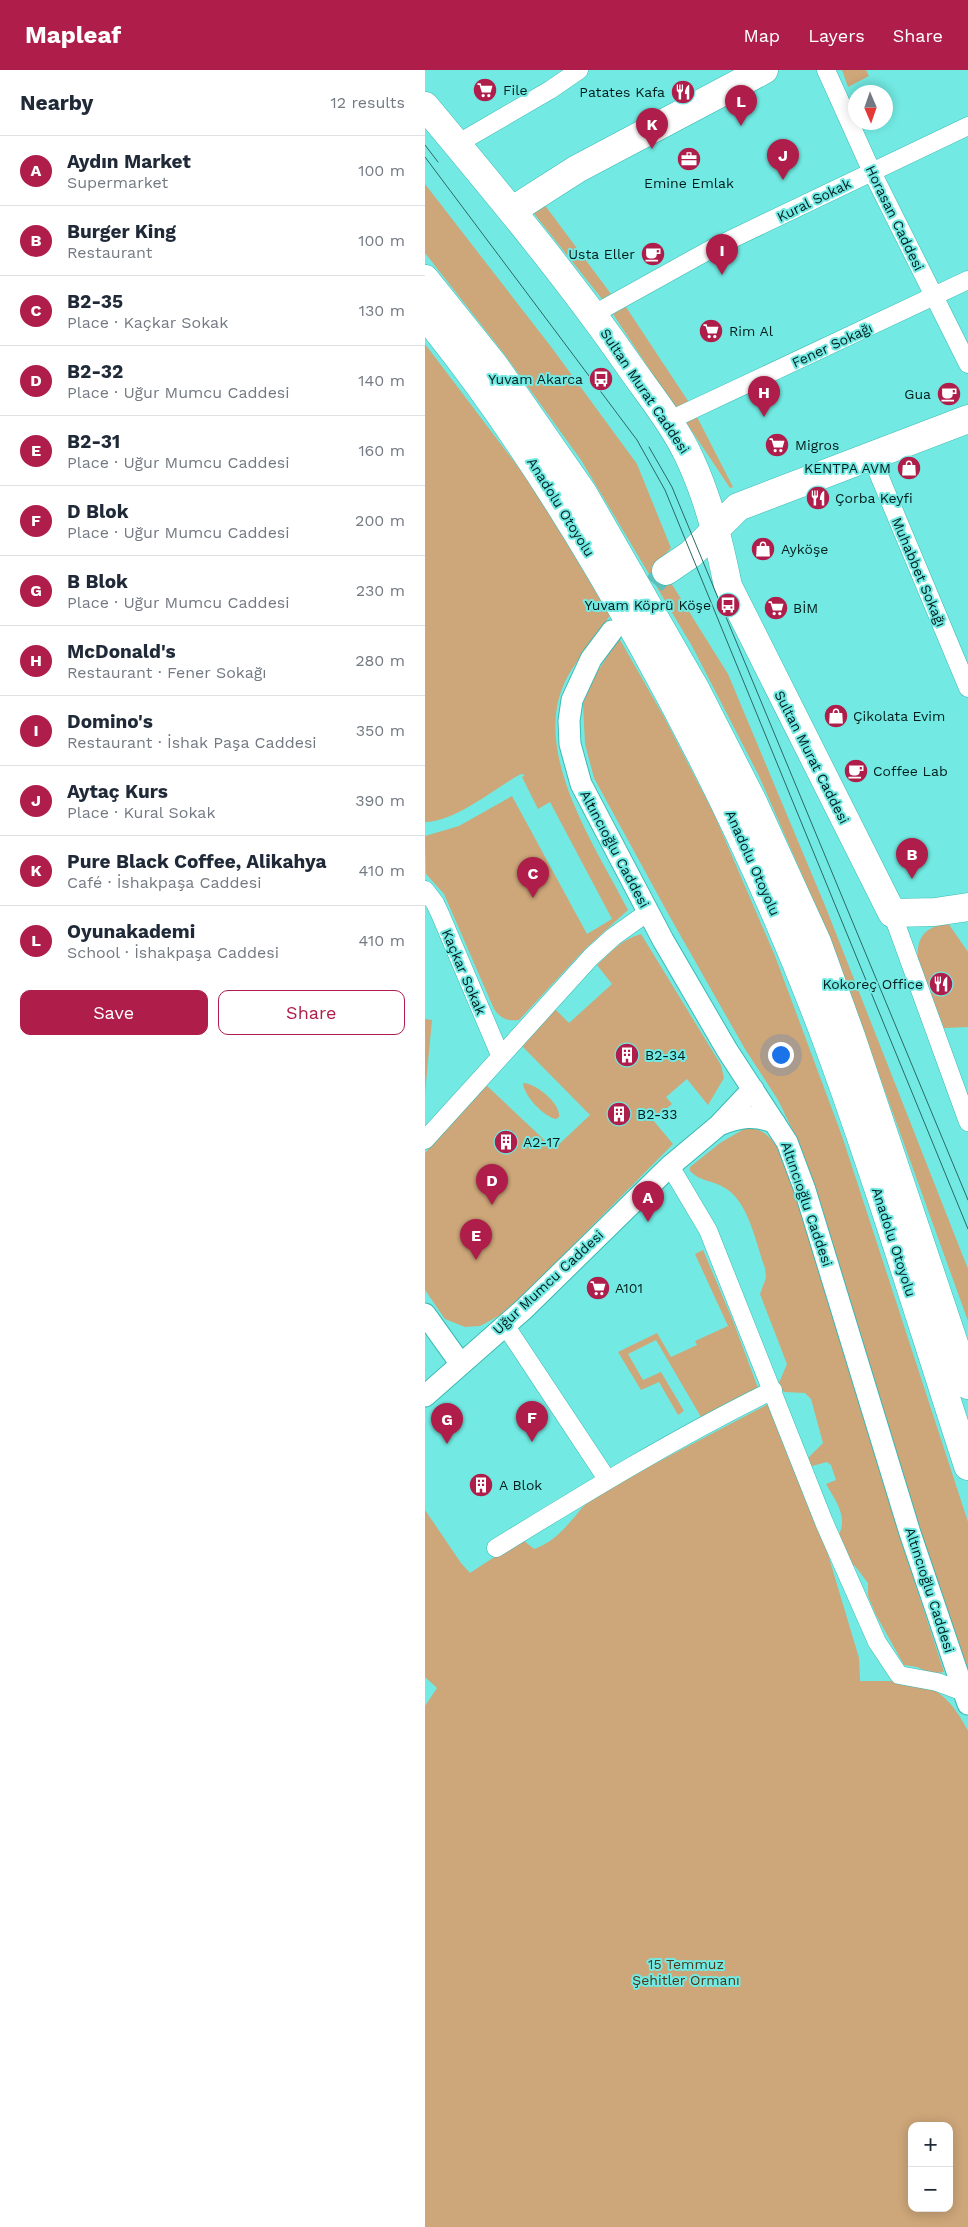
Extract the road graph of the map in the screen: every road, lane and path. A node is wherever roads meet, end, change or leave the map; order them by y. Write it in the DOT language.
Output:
graph roads {
  1 [pos="579,70"];
  2 [pos="764,70"];
  3 [pos="826,70"];
  4 [pos="425,106"];
  5 [pos="968,126"];
  6 [pos="457,144"];
  7 [pos="872,172"];
  8 [pos="513,210"];
  9 [pos="425,278"];
  10 [pos="968,280"];
  11 [pos="933,297"];
  12 [pos="594,314"];
  13 [pos="425,315"];
  14 [pos="968,364"];
  15 [pos="968,419"];
  16 [pos="668,421"];
  17 [pos="871,456"];
  18 [pos="705,496"];
  19 [pos="715,529"];
  20 [pos="666,571"];
  21 [pos="728,586"];
  22 [pos="612,631"];
  23 [pos="968,688"];
  24 [pos="425,890"];
  25 [pos="968,908"];
  26 [pos="648,912"];
  27 [pos="892,913"];
  28 [pos="500,1055"];
  29 [pos="749,1083"];
  30 [pos="968,1122"];
  31 [pos="775,1123"];
  32 [pos="719,1125"];
  33 [pos="425,1140"];
  34 [pos="670,1166"];
  35 [pos="425,1316"];
  36 [pos="505,1325"];
  37 [pos="460,1363"];
  38 [pos="968,1385"];
  39 [pos="773,1390"];
  40 [pos="425,1396"];
  41 [pos="968,1466"];
  42 [pos="607,1479"];
  43 [pos="496,1548"];
  44 [pos="966,1698"];
  1 -- 6 [label="street"];
  2 -- 8 [label="main road"];
  3 -- 7 [label="street, Horasan Caddesi"];
  4 -- 6 [label="main road, Sultan Murat Caddesi"];
  5 -- 7 [label="street, Kural Sokak"];
  6 -- 8 [label="main road, Sultan Murat Caddesi"];
  7 -- 11 [label="street, Horasan Caddesi"];
  7 -- 12 [label="street, Kural Sokak"];
  8 -- 12 [label="main road, Sultan Murat Caddesi"];
  9 -- 38 [label="main road, Anadolu Otoyolu"];
  10 -- 11 [label="street, Fener Sokağı"];
  11 -- 14 [label="street, Horasan Caddesi"];
  11 -- 16 [label="street, Fener Sokağı"];
  12 -- 16 [label="main road, Sultan Murat Caddesi"];
  13 -- 41 [label="main road, Anadolu Otoyolu"];
  15 -- 17 [label="main road"];
  16 -- 18 [label="main road, Sultan Murat Caddesi"];
  17 -- 19 [label="main road"];
  17 -- 23 [label="street, Muhabbet Sokağı"];
  18 -- 19 [label="main road, Sultan Murat Caddesi"];
  18 -- 20 [label="main road"];
  19 -- 20 [label="main road"];
  19 -- 21 [label="main road, Sultan Murat Caddesi"];
  20 -- 21 [label="main road"];
  21 -- 27 [label="main road, Sultan Murat Caddesi"];
  22 -- 26 [label="street, Altıncıoğlu Caddesi"];
  24 -- 28 [label="street, Kaçkar Sokak"];
  25 -- 27 [label="main road"];
  26 -- 28 [label="street"];
  26 -- 29 [label="street, Altıncıoğlu Caddesi"];
  27 -- 30 [label="street"];
  28 -- 33 [label="street"];
  29 -- 31 [label="street, Altıncıoğlu Caddesi"];
  29 -- 32 [label="street"];
  29 -- 34 [label="street"];
  31 -- 32 [label="street"];
  31 -- 44 [label="street, Altıncıoğlu Caddesi"];
  32 -- 34 [label="street"];
  34 -- 36 [label="street, Uğur Mumcu Caddesi"];
  34 -- 39 [label="street"];
  35 -- 37 [label="street"];
  36 -- 37 [label="street, Uğur Mumcu Caddesi"];
  36 -- 42 [label="street"];
  37 -- 40 [label="street, Uğur Mumcu Caddesi"];
  39 -- 42 [label="street"];
  39 -- 44 [label="street"];
  42 -- 43 [label="street"];
}
